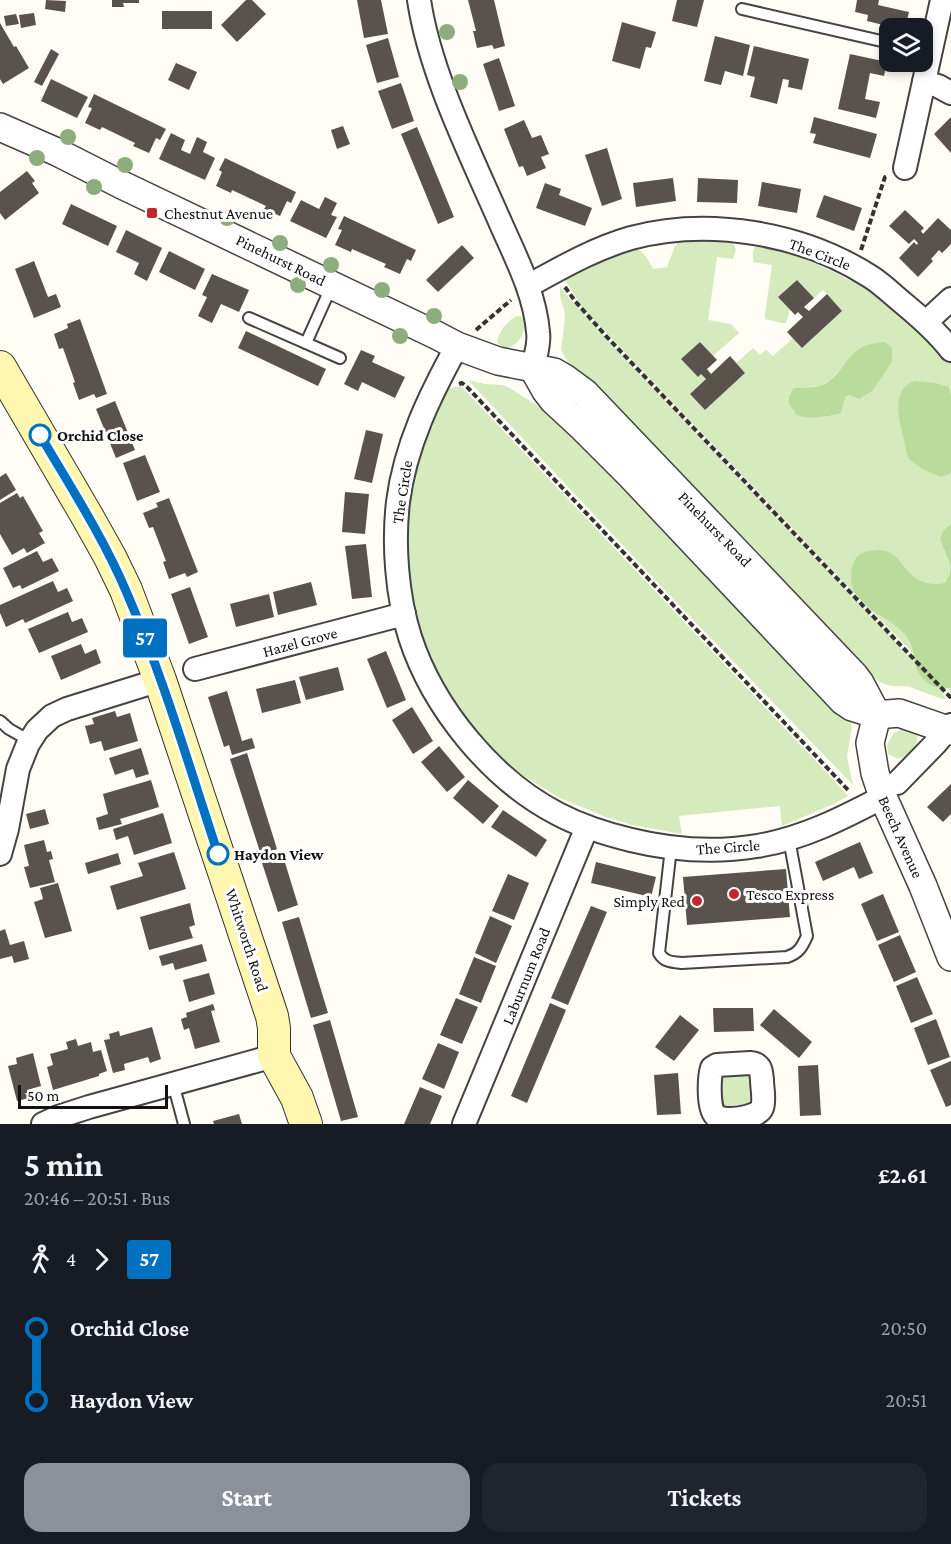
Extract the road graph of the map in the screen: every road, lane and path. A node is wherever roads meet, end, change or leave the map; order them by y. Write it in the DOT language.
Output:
graph roads {
  1 [pos="419,0"];
  2 [pos="742,9"];
  3 [pos="944,13"];
  4 [pos="933,37"];
  5 [pos="879,40"];
  6 [pos="925,72"];
  7 [pos="924,82"];
  8 [pos="951,93"];
  9 [pos="0,127"];
  10 [pos="905,168"];
  11 [pos="855,267"];
  12 [pos="555,271"];
  13 [pos="332,285"];
  14 [pos="528,286"];
  15 [pos="951,299"];
  16 [pos="249,318"];
  17 [pos="926,322"];
  18 [pos="306,343"];
  19 [pos="457,346"];
  20 [pos="951,350"];
  21 [pos="340,358"];
  22 [pos="0,367"];
  23 [pos="532,368"];
  24 [pos="437,382"];
  25 [pos="404,614"];
  26 [pos="195,669"];
  27 [pos="160,680"];
  28 [pos="951,698"];
  29 [pos="877,715"];
  30 [pos="0,721"];
  31 [pos="950,728"];
  32 [pos="30,741"];
  33 [pos="880,796"];
  34 [pos="587,827"];
  35 [pos="789,839"];
  36 [pos="671,848"];
  37 [pos="0,854"];
  38 [pos="951,957"];
  39 [pos="274,1056"];
  40 [pos="173,1083"];
  41 [pos="43,1124"];
  42 [pos="184,1124"];
  43 [pos="306,1124"];
  44 [pos="464,1124"];
  1 -- 14 [label="street"];
  2 -- 5 [label="lane"];
  3 -- 4 [label="street"];
  6 -- 7 [label="street"];
  7 -- 8 [label="street"];
  7 -- 10 [label="street"];
  9 -- 13 [label="street, Pinehurst Road"];
  10 -- 11 [label="path"];
  11 -- 12 [label="street, The Circle"];
  11 -- 17 [label="street, The Circle"];
  12 -- 14 [label="street, The Circle"];
  12 -- 28 [label="path"];
  13 -- 18 [label="lane"];
  13 -- 19 [label="street, Pinehurst Road"];
  14 -- 19 [label="path"];
  14 -- 23 [label="street"];
  15 -- 17 [label="street"];
  16 -- 18 [label="lane"];
  17 -- 20 [label="street, The Circle"];
  18 -- 21 [label="lane"];
  19 -- 23 [label="street, Pinehurst Road"];
  19 -- 24 [label="street, The Circle"];
  22 -- 27 [label="main road, Whitworth Road"];
  23 -- 29 [label="street, Pinehurst Road"];
  24 -- 25 [label="street, The Circle"];
  24 -- 33 [label="path"];
  25 -- 26 [label="street, Hazel Grove"];
  25 -- 34 [label="street, The Circle"];
  27 -- 32 [label="street"];
  27 -- 39 [label="main road, Whitworth Road"];
  29 -- 31 [label="street"];
  29 -- 33 [label="street, Beech Avenue"];
  30 -- 32 [label="lane"];
  31 -- 33 [label="street, The Circle"];
  32 -- 37 [label="street"];
  33 -- 35 [label="street, The Circle"];
  33 -- 38 [label="street, Beech Avenue"];
  34 -- 36 [label="street, The Circle"];
  34 -- 44 [label="street, Laburnum Road"];
  35 -- 36 [label="street, The Circle"];
  35 -- 36 [label="lane"];
  39 -- 40 [label="street"];
  39 -- 43 [label="main road, Whitworth Road"];
  40 -- 41 [label="street"];
  40 -- 42 [label="lane"];
}
